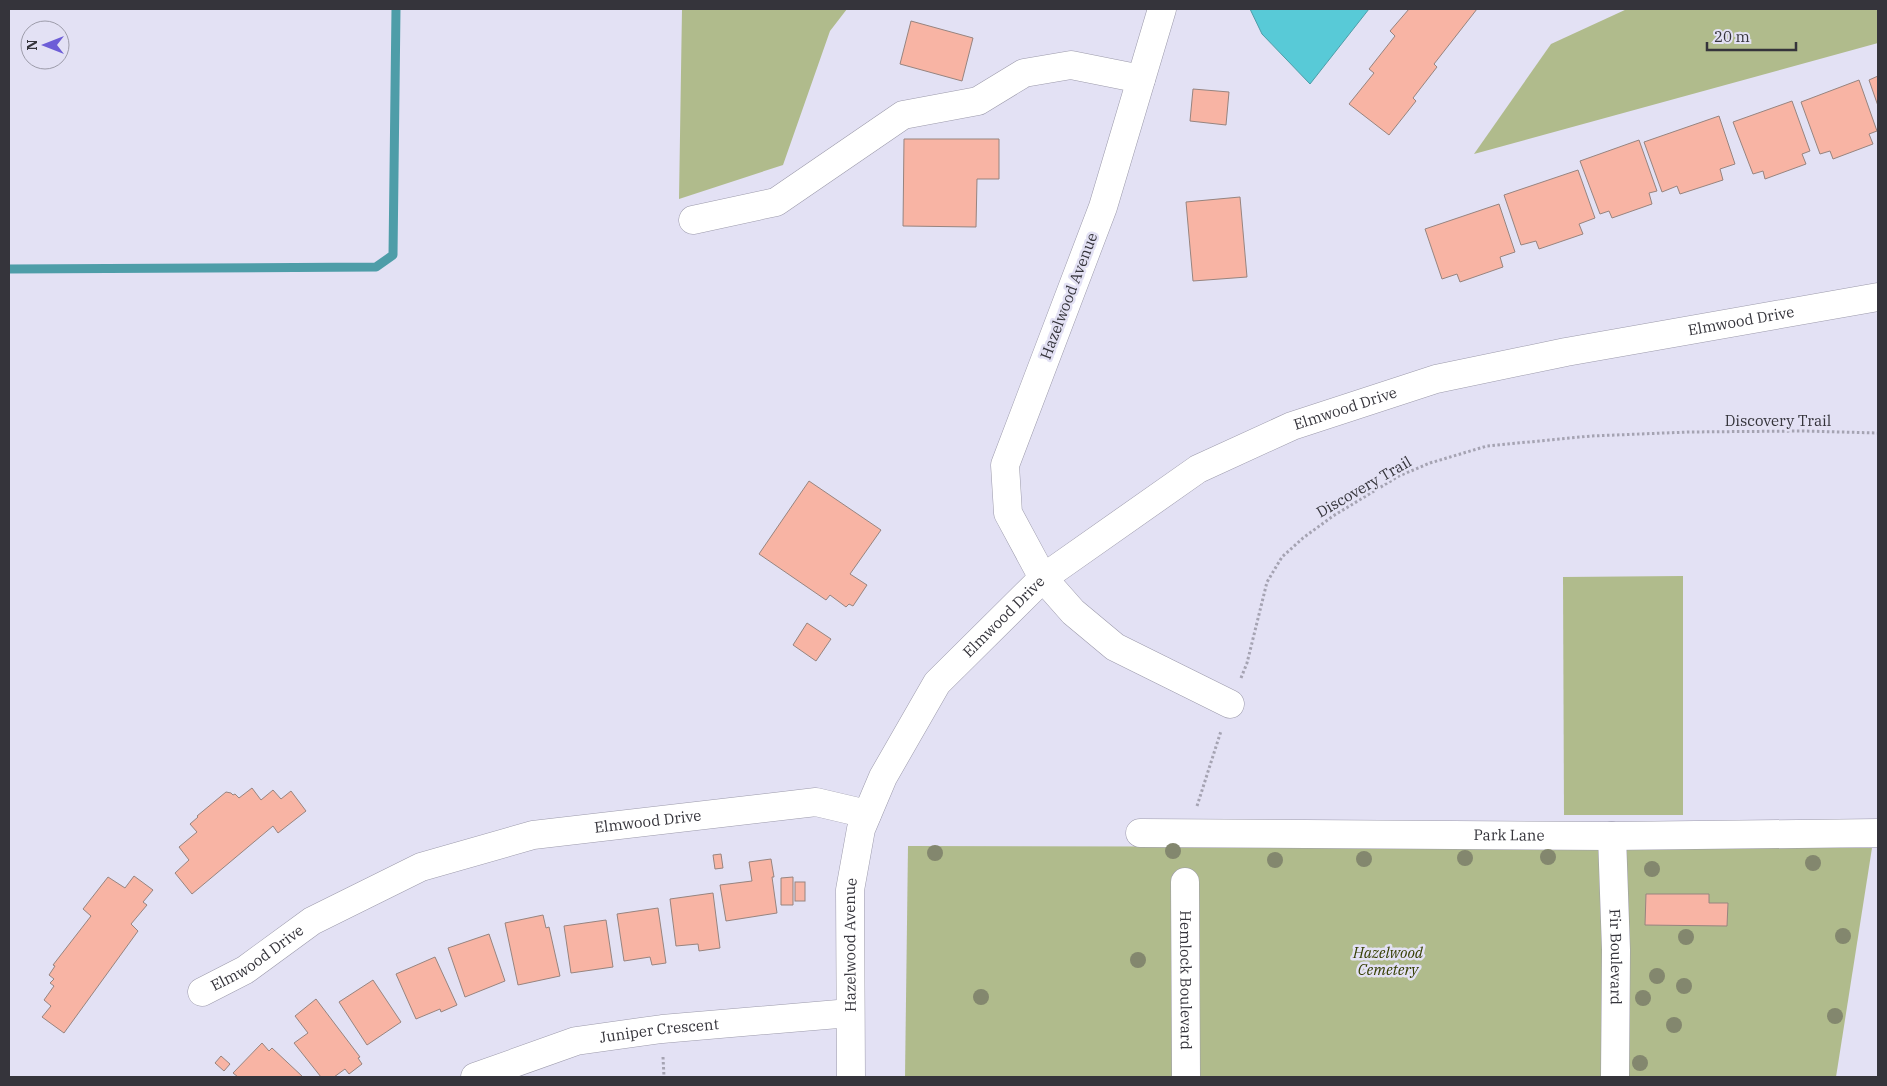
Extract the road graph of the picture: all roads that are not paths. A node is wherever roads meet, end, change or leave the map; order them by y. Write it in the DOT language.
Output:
graph roads {
  1 [pos="1162,9"];
  2 [pos="1142,79"];
  3 [pos="693,220"];
  4 [pos="1878,297"];
  5 [pos="1043,578"];
  6 [pos="1230,704"];
  7 [pos="867,814"];
  8 [pos="1140,833"];
  9 [pos="1878,833"];
  10 [pos="1612,836"];
  11 [pos="1185,882"];
  12 [pos="202,992"];
  13 [pos="850,1013"];
  14 [pos="474,1077"];
  15 [pos="851,1077"];
  16 [pos="1186,1077"];
  17 [pos="1615,1077"];
  1 -- 2 [label="street, Hazelwood Avenue"];
  2 -- 3 [label="street"];
  2 -- 5 [label="street, Hazelwood Avenue"];
  4 -- 5 [label="street, Elmwood Drive"];
  5 -- 6 [label="street, Hazelwood Avenue"];
  5 -- 7 [label="street, Elmwood Drive"];
  7 -- 12 [label="street, Elmwood Drive"];
  7 -- 13 [label="street, Hazelwood Avenue"];
  8 -- 10 [label="street, Park Lane"];
  9 -- 10 [label="street, Park Lane"];
  10 -- 17 [label="street, Fir Boulevard"];
  11 -- 16 [label="street, Hemlock Boulevard"];
  13 -- 14 [label="street, Juniper Crescent"];
  13 -- 15 [label="street, Hazelwood Avenue"];
}
